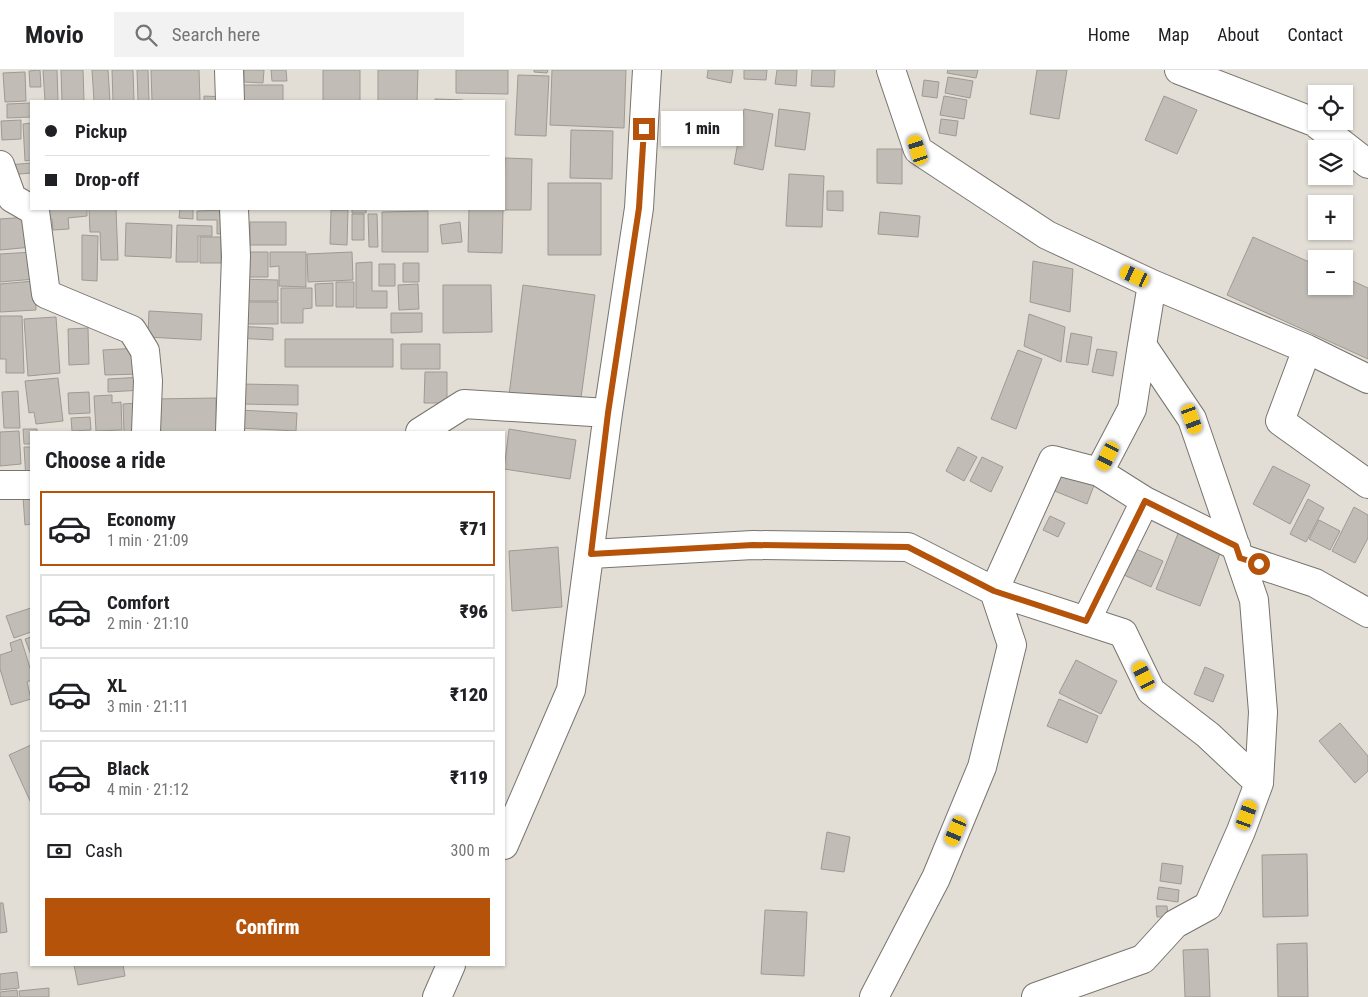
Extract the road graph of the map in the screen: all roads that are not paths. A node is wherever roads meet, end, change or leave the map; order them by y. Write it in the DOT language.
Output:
graph roads {
  1 [pos="229,70"];
  2 [pos="647,70"];
  3 [pos="891,70"];
  4 [pos="1179,70"];
  5 [pos="230,100"];
  6 [pos="1368,164"];
  7 [pos="0,165"];
  8 [pos="30,208"];
  9 [pos="33,210"];
  10 [pos="234,210"];
  11 [pos="1152,284"];
  12 [pos="1142,346"];
  13 [pos="1306,349"];
  14 [pos="1368,379"];
  15 [pos="608,413"];
  16 [pos="146,431"];
  17 [pos="230,431"];
  18 [pos="422,431"];
  19 [pos="1100,472"];
  20 [pos="30,484"];
  21 [pos="1368,484"];
  22 [pos="0,485"];
  23 [pos="1145,501"];
  24 [pos="1238,552"];
  25 [pos="591,554"];
  26 [pos="994,591"];
  27 [pos="1367,608"];
  28 [pos="1086,621"];
  29 [pos="1258,783"];
  30 [pos="505,843"];
  31 [pos="451,966"];
  32 [pos="437,997"];
  33 [pos="874,997"];
  34 [pos="1036,997"];
  1 -- 5 [label="street"];
  2 -- 15 [label="street"];
  3 -- 11 [label="street"];
  4 -- 6 [label="street"];
  7 -- 8 [label="street"];
  9 -- 16 [label="street"];
  10 -- 17 [label="street"];
  11 -- 12 [label="street"];
  11 -- 13 [label="street"];
  12 -- 19 [label="street"];
  12 -- 24 [label="street"];
  13 -- 14 [label="street"];
  13 -- 21 [label="street"];
  15 -- 18 [label="street"];
  15 -- 25 [label="street"];
  19 -- 23 [label="street"];
  19 -- 26 [label="street"];
  20 -- 22 [label="street"];
  23 -- 24 [label="street"];
  23 -- 28 [label="street"];
  24 -- 27 [label="street"];
  24 -- 29 [label="street"];
  25 -- 26 [label="street"];
  25 -- 30 [label="street"];
  26 -- 28 [label="street"];
  26 -- 33 [label="street"];
  28 -- 29 [label="street"];
  29 -- 34 [label="street"];
  31 -- 32 [label="street"];
}
